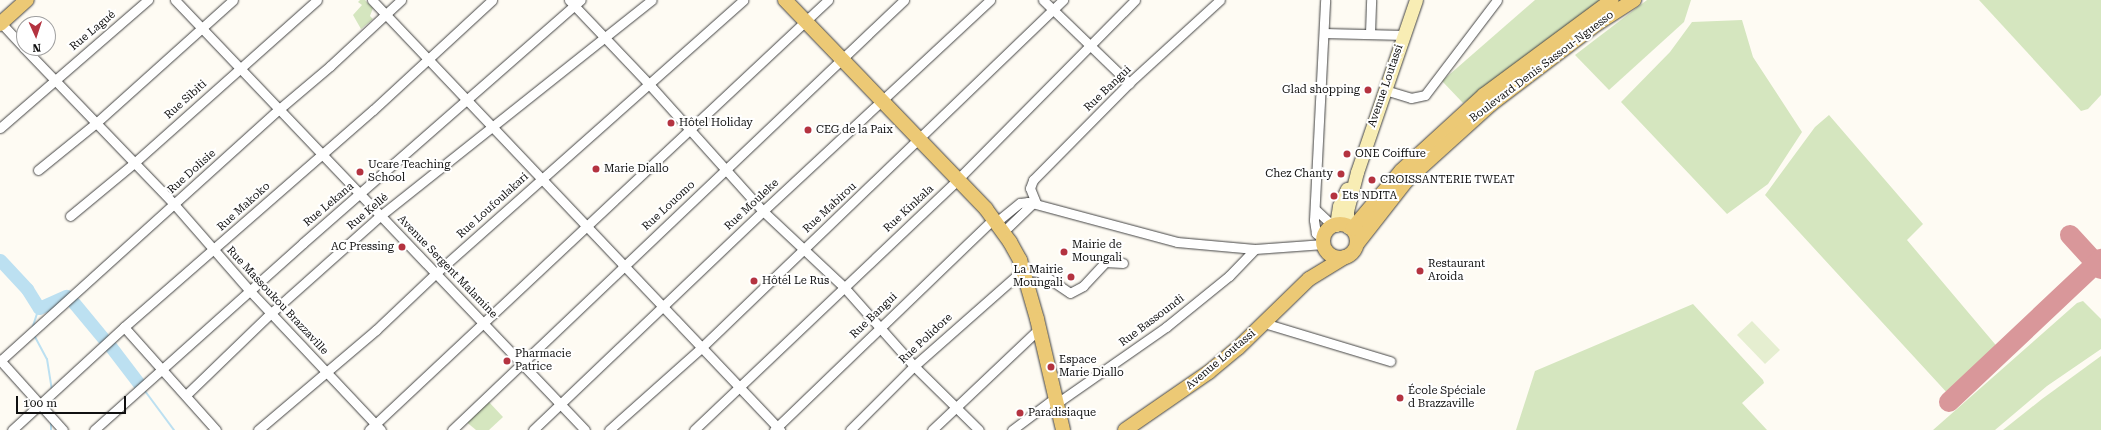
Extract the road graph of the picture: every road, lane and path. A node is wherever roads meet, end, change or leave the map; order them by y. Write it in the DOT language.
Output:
graph roads {
  1 [pos="15,0"];
  2 [pos="27,0"];
  3 [pos="148,0"];
  4 [pos="175,0"];
  5 [pos="233,0"];
  6 [pos="317,0"];
  7 [pos="372,0"];
  8 [pos="401,0"];
  9 [pos="492,0"];
  10 [pos="652,0"];
  11 [pos="743,0"];
  12 [pos="785,0"];
  13 [pos="828,0"];
  14 [pos="904,0"];
  15 [pos="990,0"];
  16 [pos="1043,0"];
  17 [pos="1063,0"];
  18 [pos="1135,0"];
  19 [pos="1220,0"];
  20 [pos="1325,0"];
  21 [pos="1371,0"];
  22 [pos="1416,0"];
  23 [pos="1612,0"];
  24 [pos="1634,0"];
  25 [pos="1494,1"];
  26 [pos="575,2"];
  27 [pos="1053,10"];
  28 [pos="386,14"];
  29 [pos="0,20"];
  30 [pos="804,22"];
  31 [pos="202,28"];
  32 [pos="1324,33"];
  33 [pos="1370,33"];
  34 [pos="1404,35"];
  35 [pos="604,38"];
  36 [pos="16,39"];
  37 [pos="1090,46"];
  38 [pos="31,56"];
  39 [pos="430,59"];
  40 [pos="843,60"];
  41 [pos="240,69"];
  42 [pos="53,79"];
  43 [pos="648,82"];
  44 [pos="1129,83"];
  45 [pos="1385,90"];
  46 [pos="467,100"];
  47 [pos="882,102"];
  48 [pos="278,110"];
  49 [pos="96,124"];
  50 [pos="0,128"];
  51 [pos="688,128"];
  52 [pos="492,129"];
  53 [pos="919,140"];
  54 [pos="322,153"];
  55 [pos="134,163"];
  56 [pos="38,170"];
  57 [pos="726,170"];
  58 [pos="540,180"];
  59 [pos="957,180"];
  60 [pos="360,195"];
  61 [pos="1034,203"];
  62 [pos="174,204"];
  63 [pos="1316,210"];
  64 [pos="763,211"];
  65 [pos="70,216"];
  66 [pos="380,216"];
  67 [pos="997,222"];
  68 [pos="587,225"];
  69 [pos="1342,227"];
  70 [pos="1357,244"];
  71 [pos="1324,245"];
  72 [pos="804,249"];
  73 [pos="1255,249"];
  74 [pos="214,250"];
  75 [pos="1345,257"];
  76 [pos="1123,263"];
  77 [pos="624,265"];
  78 [pos="1026,271"];
  79 [pos="436,273"];
  80 [pos="1309,279"];
  81 [pos="843,286"];
  82 [pos="250,291"];
  83 [pos="662,306"];
  84 [pos="271,313"];
  85 [pos="485,323"];
  86 [pos="1039,323"];
  87 [pos="1264,323"];
  88 [pos="124,327"];
  89 [pos="879,327"];
  90 [pos="702,347"];
  91 [pos="0,361"];
  92 [pos="1390,361"];
  93 [pos="521,362"];
  94 [pos="914,366"];
  95 [pos="163,369"];
  96 [pos="326,371"];
  97 [pos="740,386"];
  98 [pos="186,395"];
  99 [pos="1056,400"];
  100 [pos="560,404"];
  101 [pos="41,405"];
  102 [pos="956,408"];
  103 [pos="375,428"];
  104 [pos="777,429"];
  105 [pos="1063,429"];
  106 [pos="12,430"];
  107 [pos="63,430"];
  108 [pos="94,430"];
  109 [pos="216,430"];
  110 [pos="258,430"];
  111 [pos="452,430"];
  112 [pos="533,430"];
  113 [pos="585,430"];
  114 [pos="609,430"];
  115 [pos="694,430"];
  116 [pos="850,430"];
  117 [pos="932,430"];
  118 [pos="979,430"];
  119 [pos="1012,430"];
  120 [pos="1125,430"];
  1 -- 29 [label="main road"];
  2 -- 29 [label="main road"];
  3 -- 42 [label="street, Rue Lagué"];
  4 -- 31 [label="street, Avenue Sergent Malamine"];
  5 -- 31 [label="street"];
  6 -- 41 [label="street, Rue Sibiti"];
  7 -- 28 [label="street"];
  8 -- 28 [label="street, Rue Dolisie"];
  9 -- 39 [label="street, Rue Makoko"];
  10 -- 35 [label="street, Rue Kellé"];
  11 -- 43 [label="street, Rue Loufoulakari"];
  12 -- 30 [label="main road"];
  13 -- 30 [label="street"];
  14 -- 40 [label="street, Rue Louomo"];
  15 -- 47 [label="street, Rue Mouleke"];
  16 -- 27 [label="street"];
  17 -- 27 [label="street, Rue Mabirou"];
  18 -- 37 [label="street, Rue Kinkala"];
  19 -- 44 [label="street, Rue Bangui"];
  20 -- 32 [label="street"];
  21 -- 33 [label="street"];
  22 -- 34 [label="main road, Avenue Loutassi"];
  23 -- 69 [label="main road, Boulevard Denis Sassou-Nguesso"];
  24 -- 70 [label="main road, Boulevard Denis Sassou-Nguesso"];
  25 -- 45 [label="street"];
  26 -- 35 [label="street"];
  26 -- 46 [label="street, Rue Lekana"];
  27 -- 37 [label="street"];
  27 -- 53 [label="street, Rue Mabirou"];
  28 -- 39 [label="street"];
  28 -- 48 [label="street, Rue Dolisie"];
  29 -- 36 [label="street, Rue Massoukou Brazzaville"];
  30 -- 40 [label="main road"];
  30 -- 51 [label="street"];
  31 -- 41 [label="street, Avenue Sergent Malamine"];
  31 -- 49 [label="street"];
  32 -- 33 [label="street"];
  32 -- 63 [label="street"];
  33 -- 34 [label="street"];
  34 -- 45 [label="main road, Avenue Loutassi"];
  35 -- 43 [label="street"];
  35 -- 52 [label="street, Rue Kellé"];
  37 -- 44 [label="street"];
  37 -- 59 [label="street, Rue Kinkala"];
  38 -- 42 [label="street, Rue Massoukou Brazzaville"];
  39 -- 46 [label="street"];
  39 -- 54 [label="street, Rue Makoko"];
  40 -- 47 [label="main road"];
  40 -- 57 [label="street, Rue Louomo"];
  41 -- 48 [label="street, Avenue Sergent Malamine"];
  41 -- 55 [label="street, Rue Sibiti"];
  42 -- 49 [label="street, Rue Massoukou Brazzaville"];
  42 -- 50 [label="street, Rue Lagué"];
  43 -- 51 [label="street"];
  43 -- 58 [label="street, Rue Loufoulakari"];
  44 -- 61 [label="street, Rue Bangui"];
  45 -- 69 [label="main road, Avenue Loutassi"];
  46 -- 52 [label="street"];
  46 -- 60 [label="street, Rue Lekana"];
  47 -- 53 [label="main road"];
  47 -- 64 [label="street, Rue Mouleke"];
  48 -- 54 [label="street, Avenue Sergent Malamine"];
  48 -- 62 [label="street, Rue Dolisie"];
  49 -- 55 [label="street, Rue Massoukou Brazzaville"];
  49 -- 56 [label="street"];
  51 -- 57 [label="street"];
  51 -- 68 [label="street"];
  52 -- 58 [label="street"];
  52 -- 66 [label="street, Rue Kellé"];
  53 -- 59 [label="main road"];
  53 -- 72 [label="street, Rue Mabirou"];
  54 -- 60 [label="street, Avenue Sergent Malamine"];
  54 -- 74 [label="street, Rue Makoko"];
  55 -- 62 [label="street, Rue Massoukou Brazzaville"];
  55 -- 65 [label="street, Rue Sibiti"];
  57 -- 64 [label="street"];
  57 -- 77 [label="street, Rue Louomo"];
  58 -- 68 [label="street"];
  58 -- 79 [label="street, Rue Loufoulakari"];
  59 -- 67 [label="main road"];
  59 -- 81 [label="street, Rue Kinkala"];
  60 -- 66 [label="street, Avenue Sergent Malamine"];
  60 -- 82 [label="street, Rue Lekana"];
  61 -- 67 [label="street, Rue Bangui"];
  61 -- 73 [label="street"];
  62 -- 74 [label="street, Rue Massoukou Brazzaville"];
  62 -- 91 [label="street, Rue Dolisie"];
  63 -- 69 [label="street"];
  63 -- 71 [label="street"];
  64 -- 72 [label="street"];
  64 -- 83 [label="street, Rue Mouleke"];
  66 -- 79 [label="street, Avenue Sergent Malamine"];
  66 -- 84 [label="street, Rue Kellé"];
  67 -- 78 [label="main road"];
  67 -- 89 [label="street, Rue Bangui"];
  68 -- 77 [label="street"];
  68 -- 85 [label="street"];
  69 -- 70 [label="main road"];
  69 -- 71 [label="main road"];
  70 -- 75 [label="main road"];
  71 -- 73 [label="street"];
  71 -- 75 [label="main road"];
  71 -- 80 [label="main road, Avenue Loutassi"];
  72 -- 81 [label="street"];
  72 -- 90 [label="street, Rue Mabirou"];
  73 -- 99 [label="street, Rue Bassoundi"];
  74 -- 82 [label="street, Rue Massoukou Brazzaville"];
  74 -- 88 [label="street, Rue Makoko"];
  75 -- 80 [label="main road, Avenue Loutassi"];
  76 -- 78 [label="street"];
  77 -- 83 [label="street"];
  77 -- 93 [label="street, Rue Louomo"];
  78 -- 86 [label="main road"];
  78 -- 94 [label="street, Rue Polidore"];
  79 -- 85 [label="street, Avenue Sergent Malamine"];
  79 -- 96 [label="street, Rue Loufoulakari"];
  80 -- 87 [label="main road, Avenue Loutassi"];
  81 -- 89 [label="street"];
  81 -- 97 [label="street, Rue Kinkala"];
  82 -- 84 [label="street, Rue Massoukou Brazzaville"];
  82 -- 95 [label="street, Rue Lekana"];
  83 -- 90 [label="street"];
  83 -- 100 [label="street, Rue Mouleke"];
  84 -- 96 [label="street, Rue Massoukou Brazzaville"];
  84 -- 98 [label="street, Rue Kellé"];
  85 -- 93 [label="street, Avenue Sergent Malamine"];
  85 -- 103 [label="street"];
  86 -- 99 [label="main road"];
  86 -- 102 [label="street"];
  87 -- 92 [label="street"];
  87 -- 120 [label="main road, Avenue Loutassi"];
  88 -- 95 [label="street"];
  88 -- 101 [label="street, Rue Makoko"];
  89 -- 94 [label="street"];
  89 -- 104 [label="street, Rue Bangui"];
  90 -- 97 [label="street"];
  90 -- 114 [label="street, Rue Mabirou"];
  91 -- 101 [label="street"];
  93 -- 100 [label="street, Avenue Sergent Malamine"];
  93 -- 111 [label="street, Rue Louomo"];
  94 -- 102 [label="street"];
  94 -- 116 [label="street, Rue Polidore"];
  95 -- 98 [label="street"];
  95 -- 108 [label="street, Rue Lekana"];
  96 -- 103 [label="street, Rue Massoukou Brazzaville"];
  96 -- 110 [label="street, Rue Loufoulakari"];
  97 -- 104 [label="street"];
  97 -- 115 [label="street, Rue Kinkala"];
  98 -- 109 [label="street"];
  99 -- 105 [label="main road"];
  99 -- 119 [label="street, Rue Bassoundi"];
  100 -- 112 [label="street, Rue Mouleke"];
  100 -- 113 [label="street, Avenue Sergent Malamine"];
  101 -- 106 [label="street, Rue Makoko"];
  101 -- 107 [label="street"];
  102 -- 117 [label="street"];
  102 -- 118 [label="street"];
}
